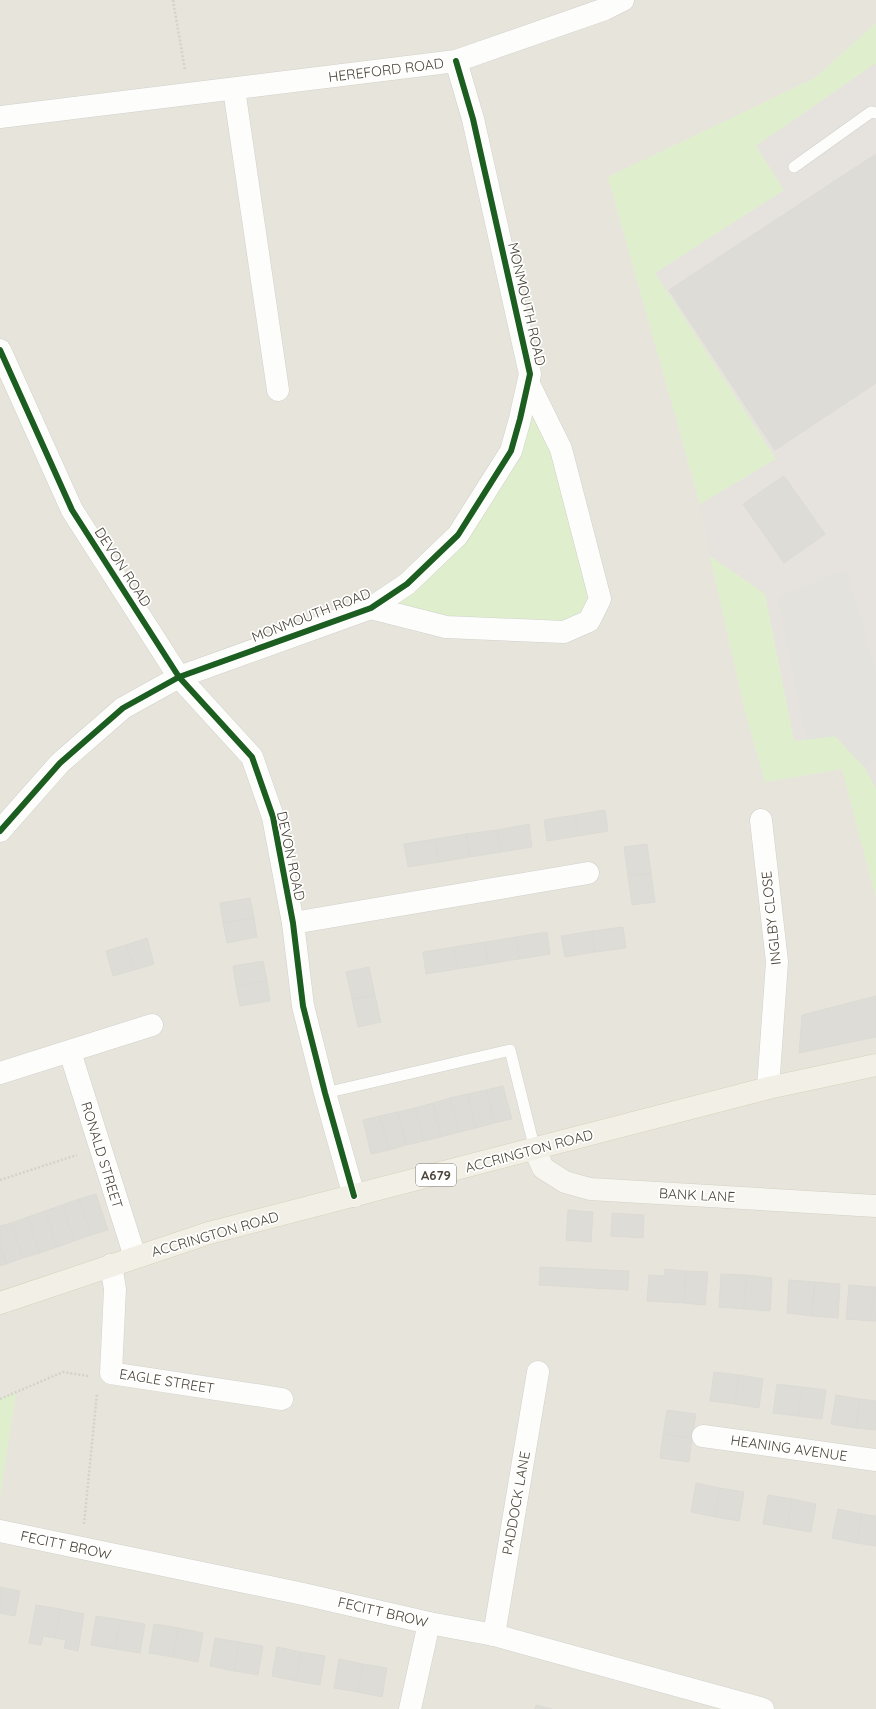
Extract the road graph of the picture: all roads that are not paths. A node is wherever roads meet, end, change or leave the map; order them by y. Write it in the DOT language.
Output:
graph roads {
  1 [pos="623,0"];
  2 [pos="456,61"];
  3 [pos="234,89"];
  4 [pos="876,113"];
  5 [pos="0,117"];
  6 [pos="794,167"];
  7 [pos="0,350"];
  8 [pos="529,384"];
  9 [pos="278,390"];
  10 [pos="370,608"];
  11 [pos="179,677"];
  12 [pos="761,820"];
  13 [pos="0,831"];
  14 [pos="588,873"];
  15 [pos="293,923"];
  16 [pos="152,1025"];
  17 [pos="70,1052"];
  18 [pos="876,1065"];
  19 [pos="0,1073"];
  20 [pos="768,1088"];
  21 [pos="325,1093"];
  22 [pos="535,1150"];
  23 [pos="354,1196"];
  24 [pos="876,1206"];
  25 [pos="134,1257"];
  26 [pos="111,1265"];
  27 [pos="0,1303"];
  28 [pos="538,1372"];
  29 [pos="282,1399"];
  30 [pos="703,1436"];
  31 [pos="876,1460"];
  32 [pos="0,1531"];
  33 [pos="429,1623"];
  34 [pos="494,1634"];
  35 [pos="410,1709"];
  36 [pos="763,1709"];
  1 -- 2 [label="street, HEREFORD ROAD"];
  2 -- 3 [label="street, HEREFORD ROAD"];
  2 -- 8 [label="street, MONMOUTH ROAD"];
  3 -- 5 [label="street, HEREFORD ROAD"];
  3 -- 9 [label="street"];
  4 -- 6 [label="lane"];
  7 -- 11 [label="street, DEVON ROAD"];
  8 -- 10 [label="street, MONMOUTH ROAD"];
  8 -- 10 [label="street, MONMOUTH ROAD"];
  10 -- 11 [label="street, MONMOUTH ROAD"];
  11 -- 13 [label="street, MONMOUTH ROAD"];
  11 -- 15 [label="street, DEVON ROAD"];
  12 -- 20 [label="street, INGLBY CLOSE"];
  14 -- 15 [label="street, DEVON ROAD"];
  15 -- 21 [label="street, DEVON ROAD"];
  16 -- 17 [label="street"];
  17 -- 19 [label="street"];
  17 -- 25 [label="street, RONALD STREET"];
  18 -- 20 [label="main road, ACCRINGTON ROAD / A679"];
  20 -- 22 [label="main road, ACCRINGTON ROAD / A679"];
  21 -- 22 [label="lane"];
  21 -- 23 [label="street, DEVON ROAD"];
  22 -- 23 [label="main road, ACCRINGTON ROAD / A679"];
  22 -- 24 [label="main road, BANK LANE"];
  23 -- 25 [label="main road, ACCRINGTON ROAD / A679"];
  25 -- 26 [label="main road, ACCRINGTON ROAD / A679"];
  26 -- 27 [label="main road, ACCRINGTON ROAD / A679"];
  26 -- 29 [label="street, EAGLE STREET"];
  28 -- 34 [label="street, PADDOCK LANE"];
  30 -- 31 [label="street, HEANING AVENUE"];
  32 -- 33 [label="street, FECITT BROW"];
  33 -- 34 [label="street, FECITT BROW"];
  33 -- 35 [label="street"];
  34 -- 36 [label="street, FECITT BROW"];
}
